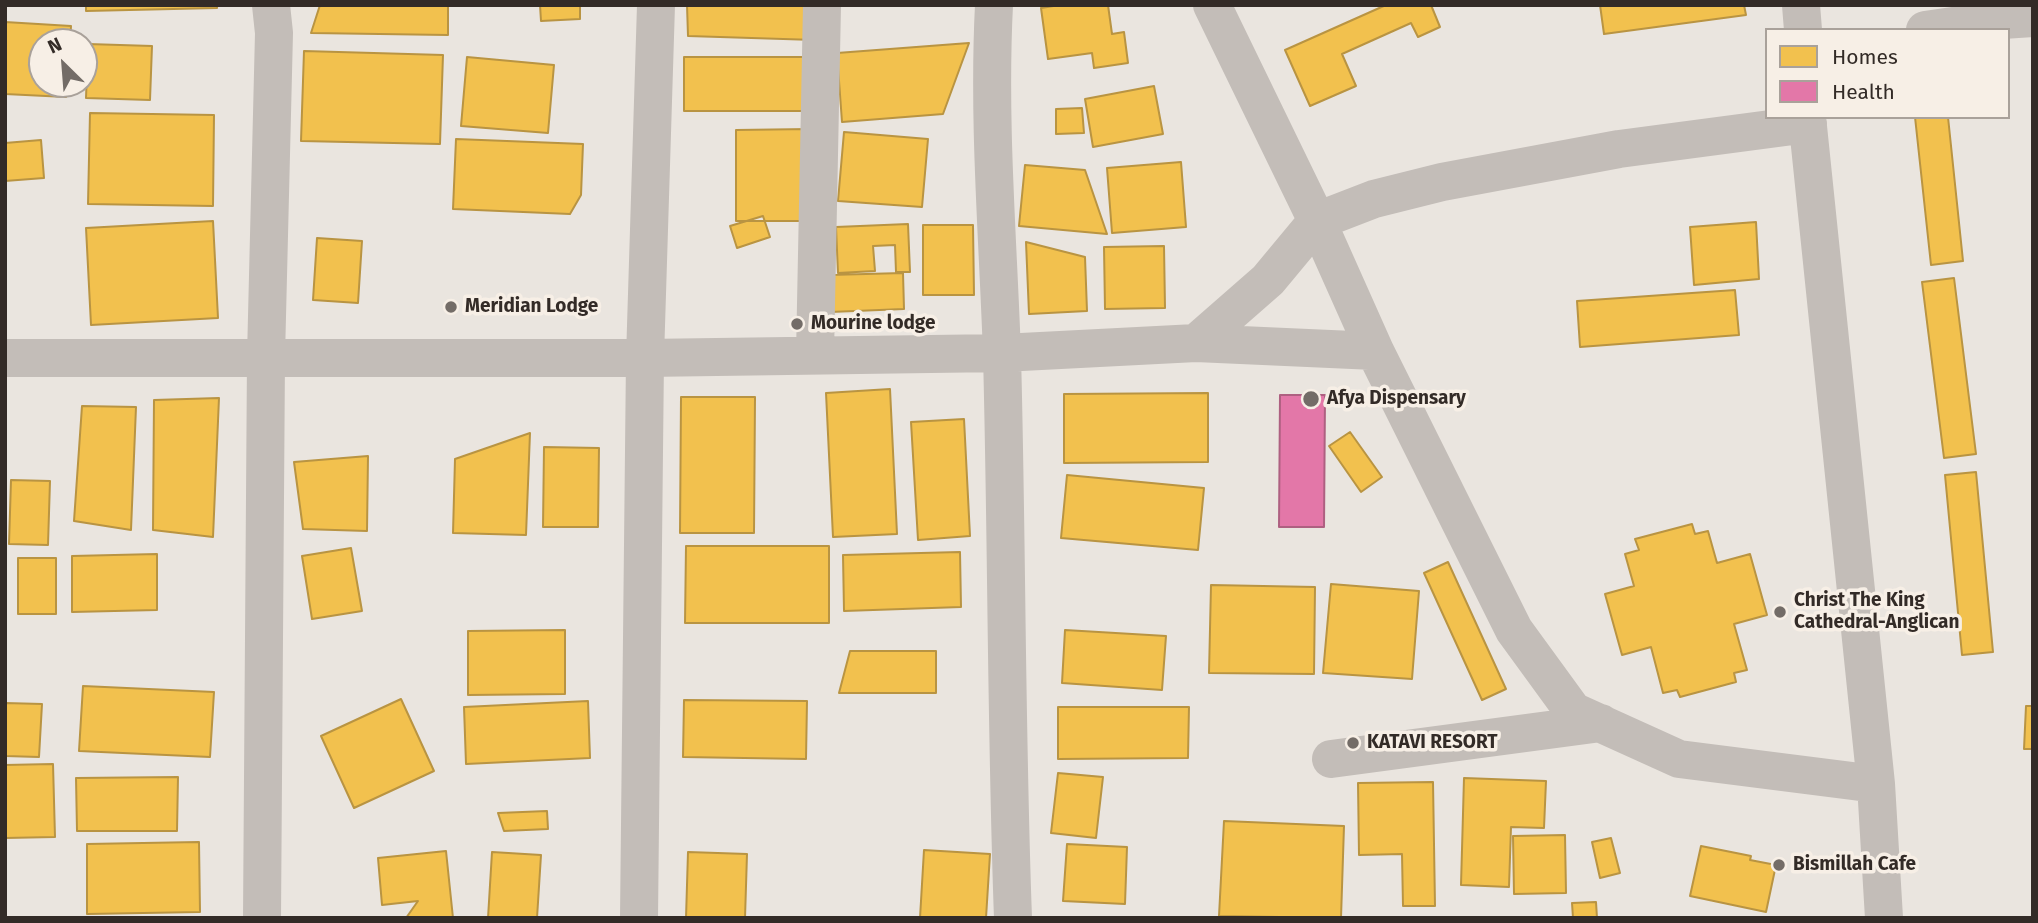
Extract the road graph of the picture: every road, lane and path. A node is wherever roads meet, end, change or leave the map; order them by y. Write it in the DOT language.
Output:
graph roads {
  1 [pos="271,5"];
  2 [pos="656,5"];
  3 [pos="822,5"];
  4 [pos="993,5"];
  5 [pos="1212,5"];
  6 [pos="1801,5"];
  7 [pos="2033,18"];
  8 [pos="1802,28"];
  9 [pos="1939,28"];
  10 [pos="1808,120"];
  11 [pos="1317,221"];
  12 [pos="1196,343"];
  13 [pos="1376,351"];
  14 [pos="1002,353"];
  15 [pos="816,354"];
  16 [pos="266,357"];
  17 [pos="5,358"];
  18 [pos="645,358"];
  19 [pos="1601,723"];
  20 [pos="1331,759"];
  21 [pos="1876,785"];
  22 [pos="262,918"];
  23 [pos="639,918"];
  24 [pos="1013,918"];
  25 [pos="1884,918"];
  1 -- 16 [label="street"];
  2 -- 18 [label="street"];
  3 -- 15 [label="street"];
  4 -- 14 [label="street"];
  5 -- 11 [label="street"];
  6 -- 8 [label="street"];
  7 -- 9 [label="street"];
  10 -- 11 [label="street"];
  10 -- 21 [label="street"];
  11 -- 12 [label="street"];
  11 -- 13 [label="street"];
  12 -- 13 [label="street"];
  12 -- 14 [label="street"];
  13 -- 19 [label="street"];
  14 -- 15 [label="street"];
  14 -- 24 [label="street"];
  15 -- 18 [label="street"];
  16 -- 17 [label="street"];
  16 -- 18 [label="street"];
  16 -- 22 [label="street"];
  18 -- 23 [label="street"];
  19 -- 20 [label="street"];
  19 -- 21 [label="street"];
  21 -- 25 [label="street"];
}
